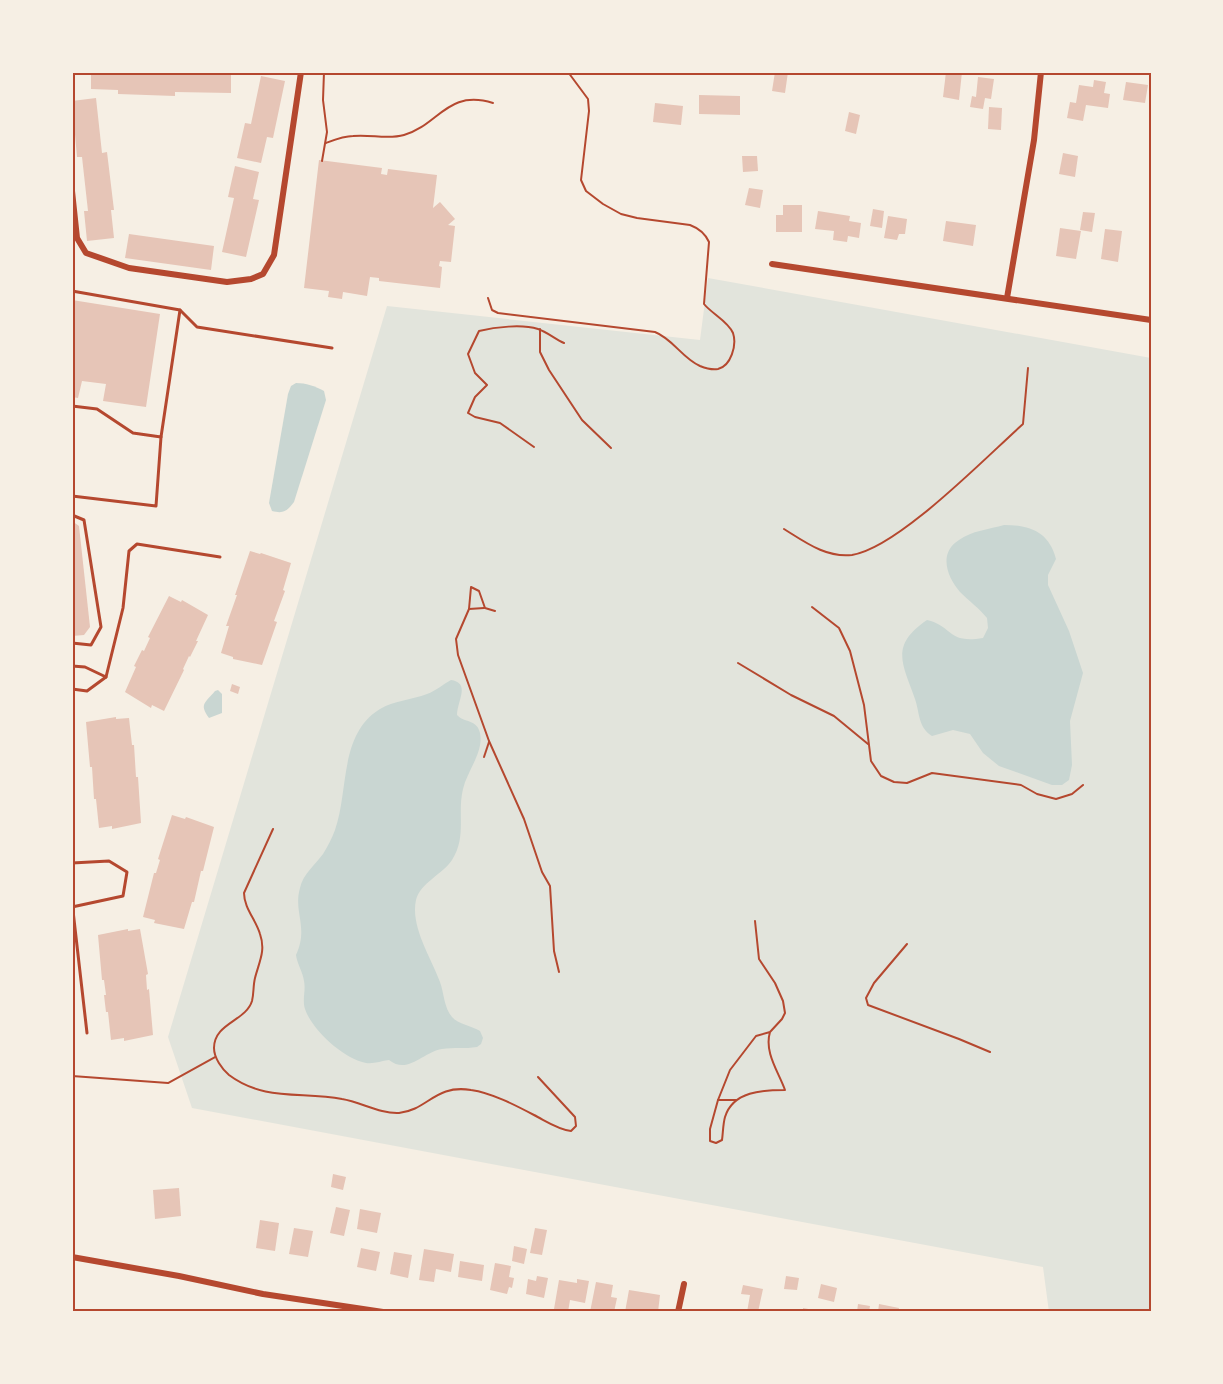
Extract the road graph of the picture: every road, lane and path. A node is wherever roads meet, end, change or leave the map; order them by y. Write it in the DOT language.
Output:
graph roads {
  1 [pos="301,72"];
  2 [pos="324,72"];
  3 [pos="568,72"];
  4 [pos="1041,72"];
  5 [pos="493,103"];
  6 [pos="326,142"];
  7 [pos="322,160"];
  8 [pos="72,191"];
  9 [pos="772,264"];
  10 [pos="72,291"];
  11 [pos="488,298"];
  12 [pos="1007,298"];
  13 [pos="180,310"];
  14 [pos="1151,320"];
  15 [pos="540,330"];
  16 [pos="564,343"];
  17 [pos="332,348"];
  18 [pos="1028,368"];
  19 [pos="72,406"];
  20 [pos="162,437"];
  21 [pos="534,447"];
  22 [pos="611,448"];
  23 [pos="72,496"];
  24 [pos="72,515"];
  25 [pos="784,530"];
  26 [pos="220,556"];
  27 [pos="812,606"];
  28 [pos="485,608"];
  29 [pos="469,609"];
  30 [pos="495,610"];
  31 [pos="72,643"];
  32 [pos="738,663"];
  33 [pos="72,666"];
  34 [pos="106,677"];
  35 [pos="72,689"];
  36 [pos="489,741"];
  37 [pos="868,744"];
  38 [pos="484,757"];
  39 [pos="1083,785"];
  40 [pos="273,829"];
  41 [pos="72,863"];
  42 [pos="72,902"];
  43 [pos="72,907"];
  44 [pos="755,921"];
  45 [pos="907,944"];
  46 [pos="559,972"];
  47 [pos="770,1032"];
  48 [pos="87,1033"];
  49 [pos="990,1052"];
  50 [pos="215,1057"];
  51 [pos="72,1076"];
  52 [pos="538,1077"];
  53 [pos="718,1100"];
  54 [pos="736,1100"];
  55 [pos="72,1257"];
  56 [pos="684,1284"];
  57 [pos="383,1312"];
  58 [pos="678,1312"];
  1 -- 8 [label="street"];
  2 -- 6 [label="path"];
  3 -- 11 [label="path"];
  4 -- 12 [label="street"];
  5 -- 6 [label="path"];
  6 -- 7 [label="path"];
  9 -- 12 [label="street"];
  10 -- 13 [label="lane"];
  12 -- 14 [label="street"];
  13 -- 17 [label="lane"];
  13 -- 20 [label="lane"];
  15 -- 16 [label="path"];
  15 -- 21 [label="path"];
  15 -- 22 [label="path"];
  18 -- 25 [label="path"];
  19 -- 20 [label="lane"];
  20 -- 23 [label="lane"];
  24 -- 31 [label="lane"];
  26 -- 34 [label="lane"];
  27 -- 37 [label="path"];
  28 -- 29 [label="path"];
  28 -- 29 [label="path"];
  28 -- 30 [label="path"];
  29 -- 36 [label="path"];
  32 -- 37 [label="path"];
  33 -- 34 [label="lane"];
  34 -- 35 [label="lane"];
  36 -- 38 [label="path"];
  36 -- 46 [label="path"];
  37 -- 39 [label="path"];
  40 -- 50 [label="path"];
  41 -- 43 [label="lane"];
  42 -- 43 [label="lane"];
  43 -- 48 [label="lane"];
  44 -- 47 [label="path"];
  45 -- 49 [label="path"];
  47 -- 53 [label="path"];
  47 -- 54 [label="path"];
  50 -- 51 [label="path"];
  50 -- 52 [label="path"];
  53 -- 54 [label="path"];
  53 -- 54 [label="path"];
  55 -- 57 [label="street"];
  56 -- 58 [label="street"];
}
